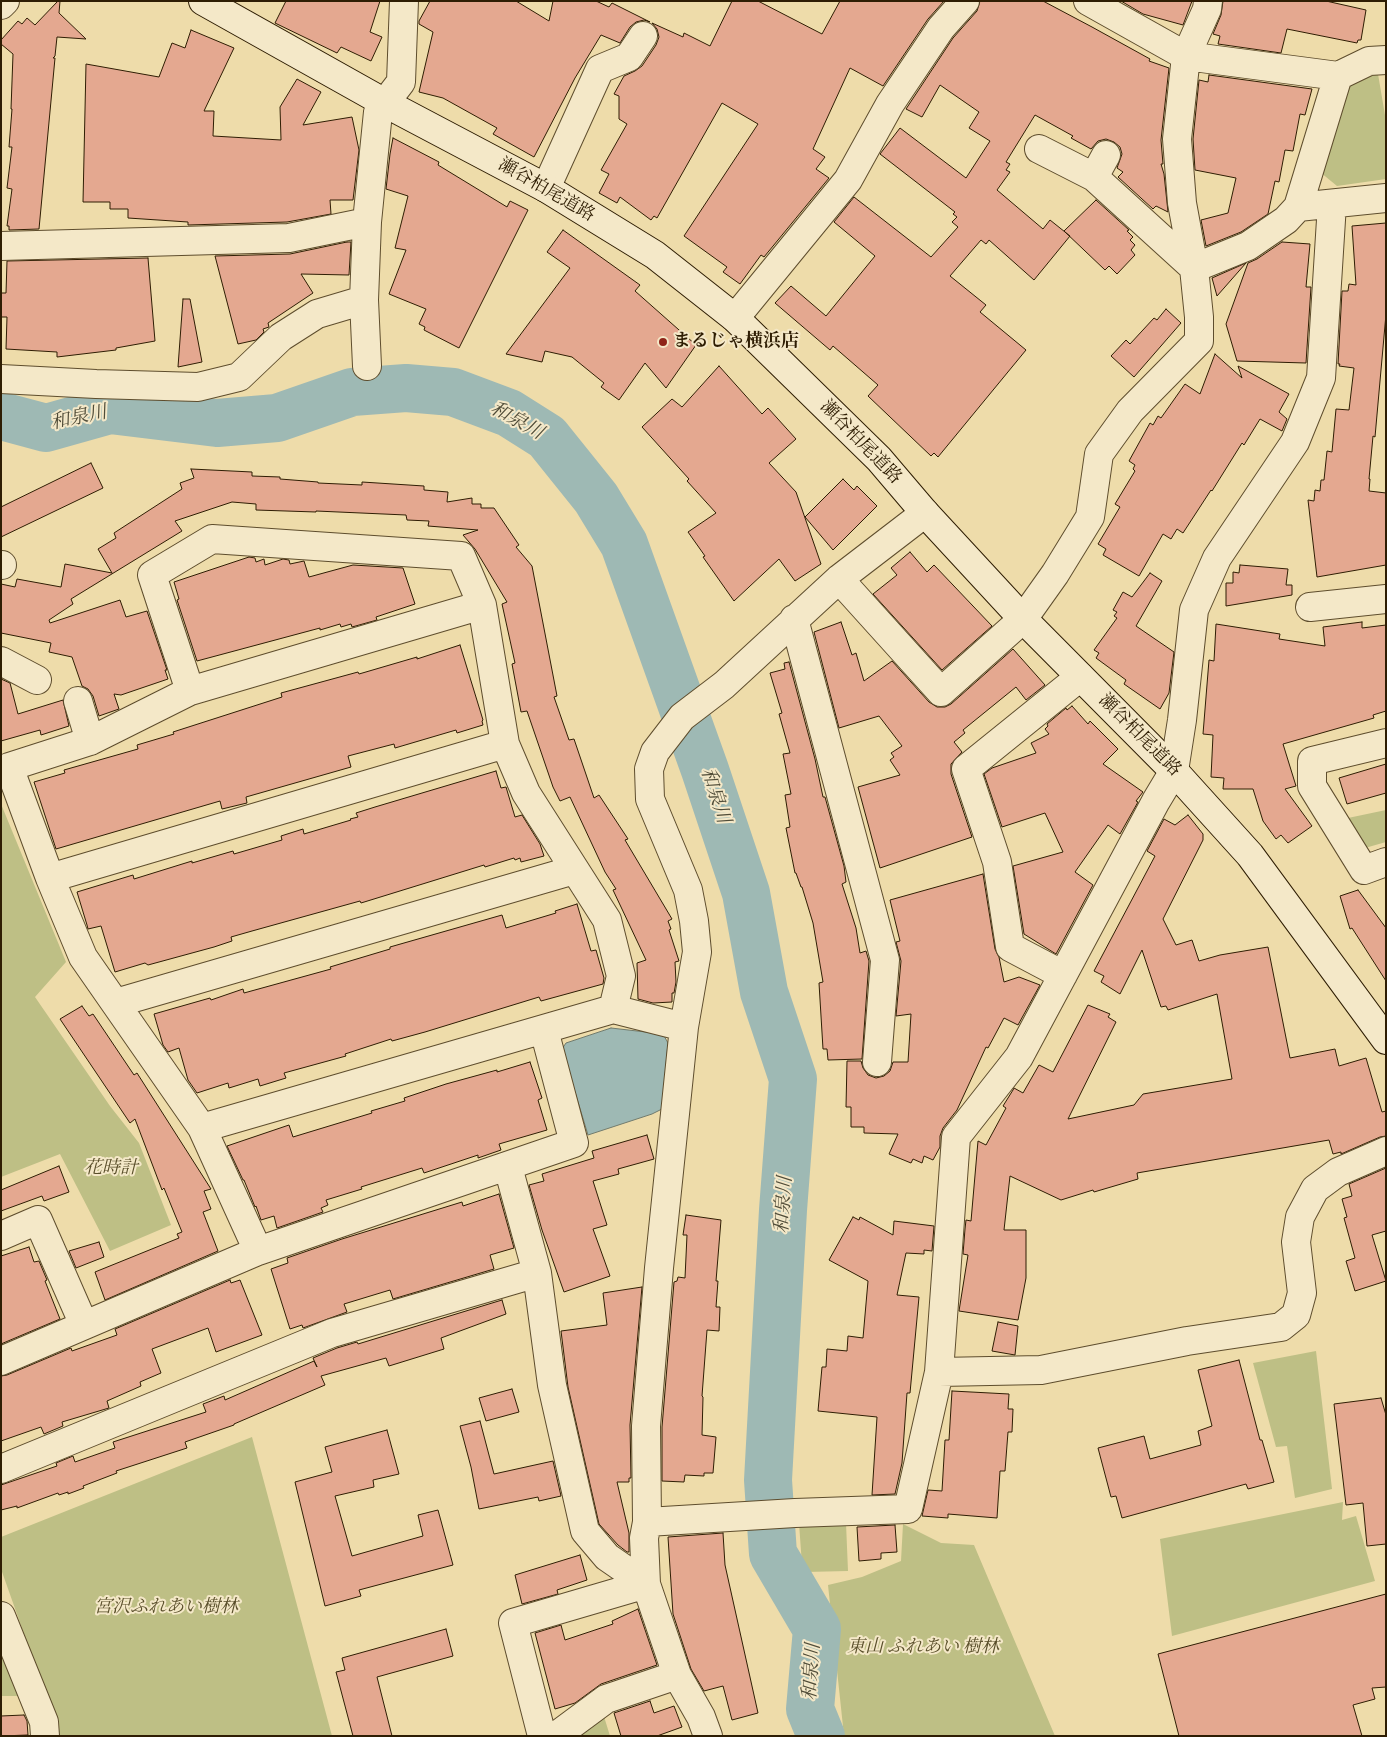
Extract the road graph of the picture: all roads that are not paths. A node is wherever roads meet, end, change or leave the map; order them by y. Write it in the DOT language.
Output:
graph roads {
  1 [pos="5,1"];
  2 [pos="203,1"];
  3 [pos="404,1"];
  4 [pos="965,1"];
  5 [pos="1088,1"];
  6 [pos="1208,1"];
  7 [pos="1,5"];
  8 [pos="643,36"];
  9 [pos="1186,56"];
  10 [pos="1386,60"];
  11 [pos="1338,76"];
  12 [pos="385,103"];
  13 [pos="1039,149"];
  14 [pos="546,188"];
  15 [pos="1386,198"];
  16 [pos="1332,204"];
  17 [pos="1298,207"];
  18 [pos="367,222"];
  19 [pos="1,246"];
  20 [pos="1194,268"];
  21 [pos="364,300"];
  22 [pos="735,318"];
  23 [pos="367,366"];
  24 [pos="1,379"];
  25 [pos="925,513"];
  26 [pos="839,579"];
  27 [pos="1386,599"];
  28 [pos="482,605"];
  29 [pos="1310,607"];
  30 [pos="794,619"];
  31 [pos="1023,619"];
  32 [pos="1,661"];
  33 [pos="1080,677"];
  34 [pos="37,680"];
  35 [pos="190,691"];
  36 [pos="78,701"];
  37 [pos="90,741"];
  38 [pos="1386,743"];
  39 [pos="505,744"];
  40 [pos="1174,771"];
  41 [pos="1386,862"];
  42 [pos="574,870"];
  43 [pos="50,878"];
  44 [pos="1063,975"];
  45 [pos="116,1003"];
  46 [pos="613,1009"];
  47 [pos="684,1027"];
  48 [pos="544,1030"];
  49 [pos="1386,1040"];
  50 [pos="878,1062"];
  51 [pos="202,1128"];
  52 [pos="1386,1151"];
  53 [pos="508,1166"];
  54 [pos="1,1236"];
  55 [pos="258,1251"];
  56 [pos="537,1272"];
  57 [pos="84,1325"];
  58 [pos="1,1361"];
  59 [pos="939,1372"];
  60 [pos="1,1469"];
  61 [pos="647,1522"];
  62 [pos="646,1584"];
  63 [pos="1,1616"];
  64 [pos="677,1675"];
  65 [pos="45,1736"];
  66 [pos="542,1736"];
  67 [pos="556,1736"];
  68 [pos="708,1736"];
  1 -- 7 [label="street"];
  2 -- 12 [label="street, 瀬谷柏尾道路"];
  3 -- 12 [label="street"];
  4 -- 22 [label="street"];
  5 -- 9 [label="street"];
  6 -- 9 [label="street"];
  8 -- 14 [label="street"];
  9 -- 11 [label="street"];
  9 -- 20 [label="street"];
  10 -- 11 [label="street"];
  11 -- 17 [label="street"];
  12 -- 14 [label="street, 瀬谷柏尾道路"];
  12 -- 18 [label="street"];
  13 -- 20 [label="street"];
  14 -- 22 [label="street, 瀬谷柏尾道路"];
  15 -- 16 [label="street"];
  16 -- 17 [label="street"];
  16 -- 40 [label="street"];
  17 -- 20 [label="street"];
  18 -- 19 [label="street"];
  18 -- 21 [label="street"];
  20 -- 31 [label="street"];
  21 -- 23 [label="street"];
  21 -- 24 [label="street"];
  22 -- 25 [label="street, 瀬谷柏尾道路"];
  25 -- 26 [label="street"];
  25 -- 31 [label="street, 瀬谷柏尾道路"];
  26 -- 30 [label="street"];
  26 -- 31 [label="street"];
  27 -- 29 [label="street"];
  28 -- 35 [label="street"];
  28 -- 35 [label="street"];
  28 -- 39 [label="street"];
  30 -- 47 [label="street"];
  30 -- 50 [label="street"];
  31 -- 33 [label="street, 瀬谷柏尾道路"];
  32 -- 34 [label="street"];
  33 -- 40 [label="street, 瀬谷柏尾道路"];
  33 -- 44 [label="street"];
  35 -- 37 [label="street"];
  36 -- 37 [label="street"];
  37 -- 43 [label="street"];
  38 -- 41 [label="street"];
  39 -- 42 [label="street"];
  39 -- 43 [label="street"];
  40 -- 44 [label="street"];
  40 -- 49 [label="street, 瀬谷柏尾道路"];
  42 -- 45 [label="street"];
  42 -- 46 [label="street"];
  43 -- 45 [label="street"];
  44 -- 59 [label="street"];
  45 -- 51 [label="street"];
  46 -- 47 [label="street"];
  46 -- 48 [label="street"];
  47 -- 61 [label="street"];
  48 -- 51 [label="street"];
  48 -- 53 [label="street"];
  51 -- 55 [label="street"];
  52 -- 59 [label="street"];
  53 -- 55 [label="street"];
  53 -- 56 [label="street"];
  54 -- 57 [label="street"];
  55 -- 57 [label="street"];
  56 -- 60 [label="street"];
  56 -- 62 [label="street"];
  57 -- 58 [label="street"];
  59 -- 61 [label="street"];
  61 -- 62 [label="street"];
  62 -- 64 [label="street"];
  62 -- 66 [label="street"];
  63 -- 65 [label="street"];
  64 -- 67 [label="street"];
  64 -- 68 [label="street"];
}
